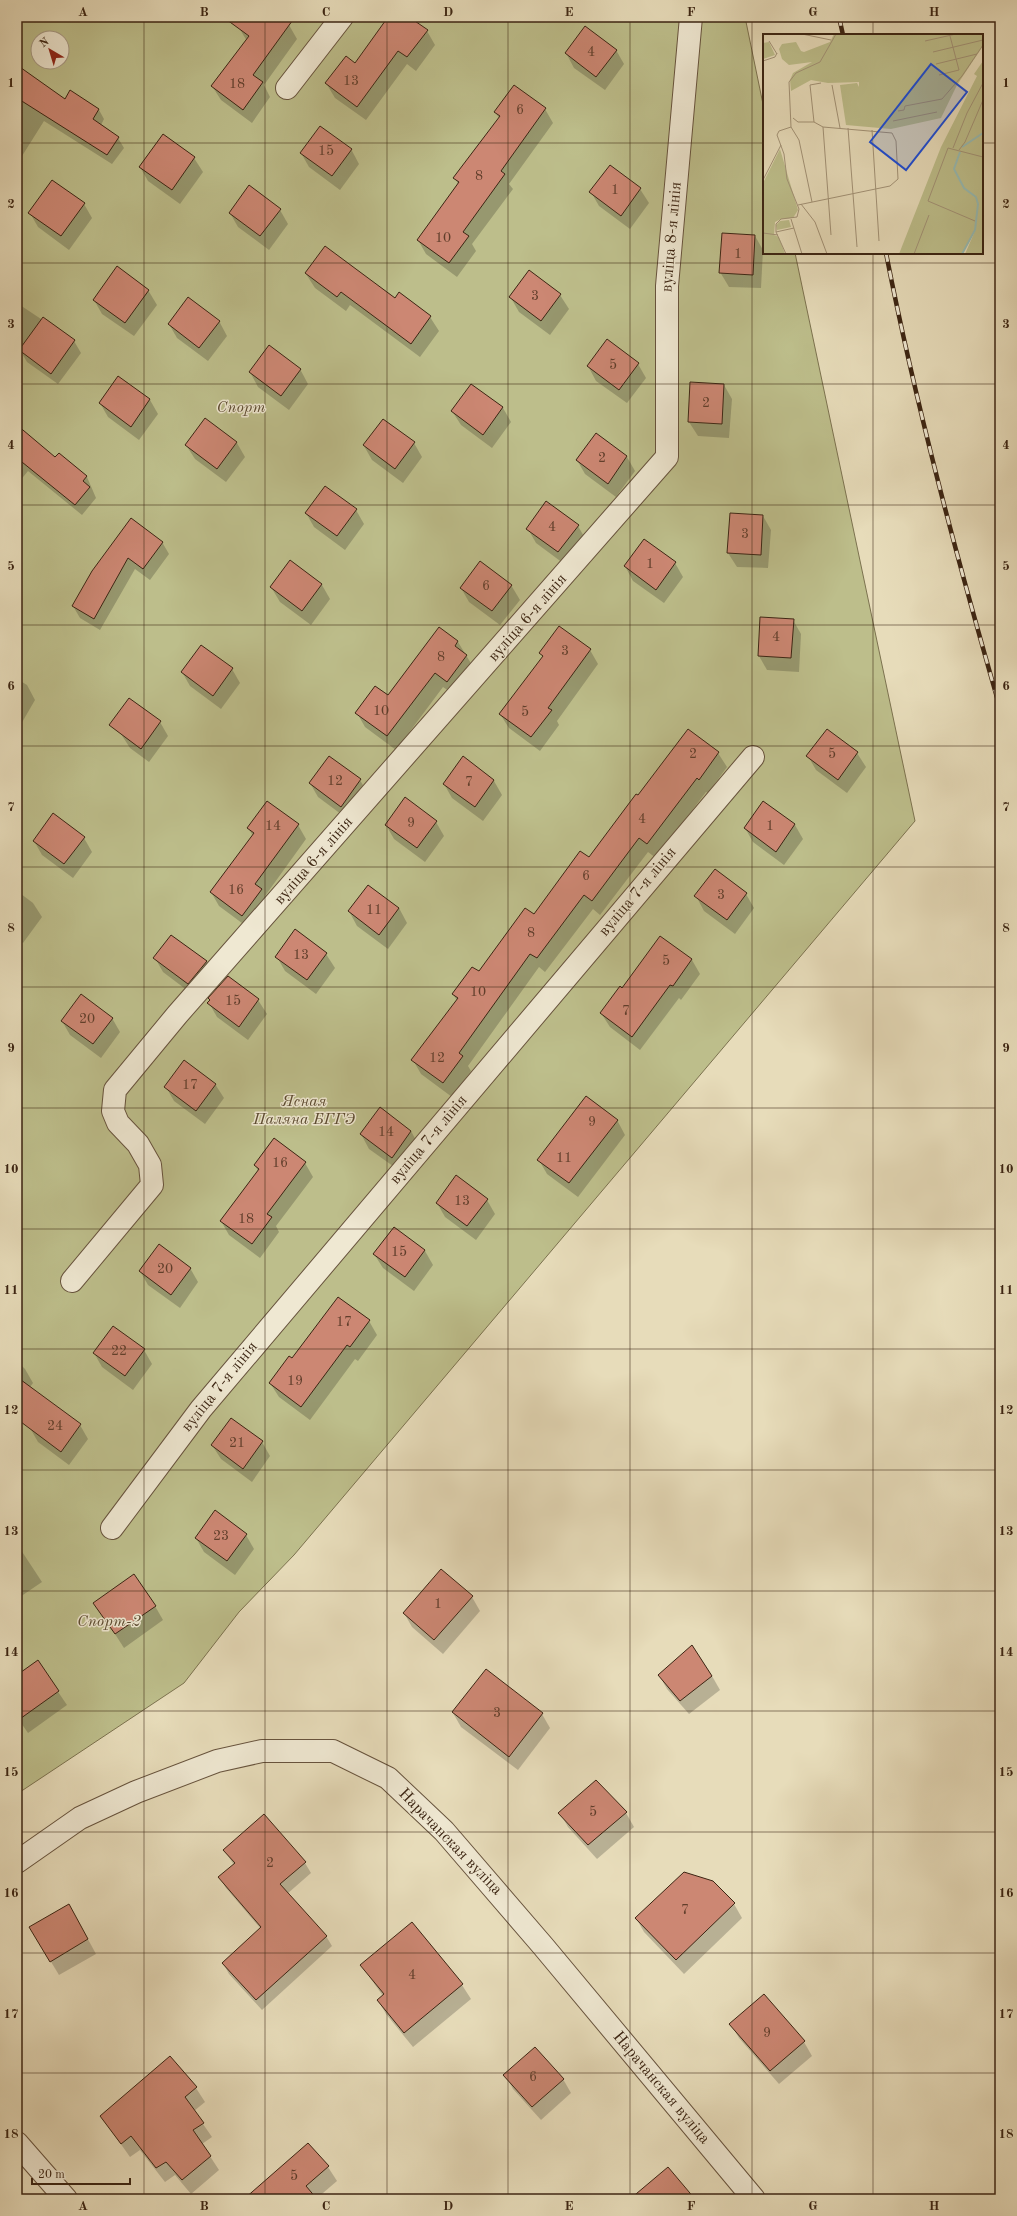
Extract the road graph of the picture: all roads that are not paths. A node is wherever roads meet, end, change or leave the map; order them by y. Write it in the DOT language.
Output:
graph roads {
  1 [pos="342,17"];
  2 [pos="692,17"];
  3 [pos="287,88"];
  4 [pos="667,457"];
  5 [pos="753,757"];
  6 [pos="72,1281"];
  7 [pos="112,1528"];
  8 [pos="17,1862"];
  9 [pos="17,2143"];
  10 [pos="66,2199"];
  11 [pos="754,2199"];
  1 -- 3 [label="street"];
  2 -- 4 [label="street, вуліца 8-я лінія"];
  4 -- 6 [label="street, вуліца 6-я лінія"];
  5 -- 7 [label="street, вуліца 7-я лінія"];
  8 -- 11 [label="street, Нарачанская вуліца"];
  9 -- 10 [label="street"];
}
